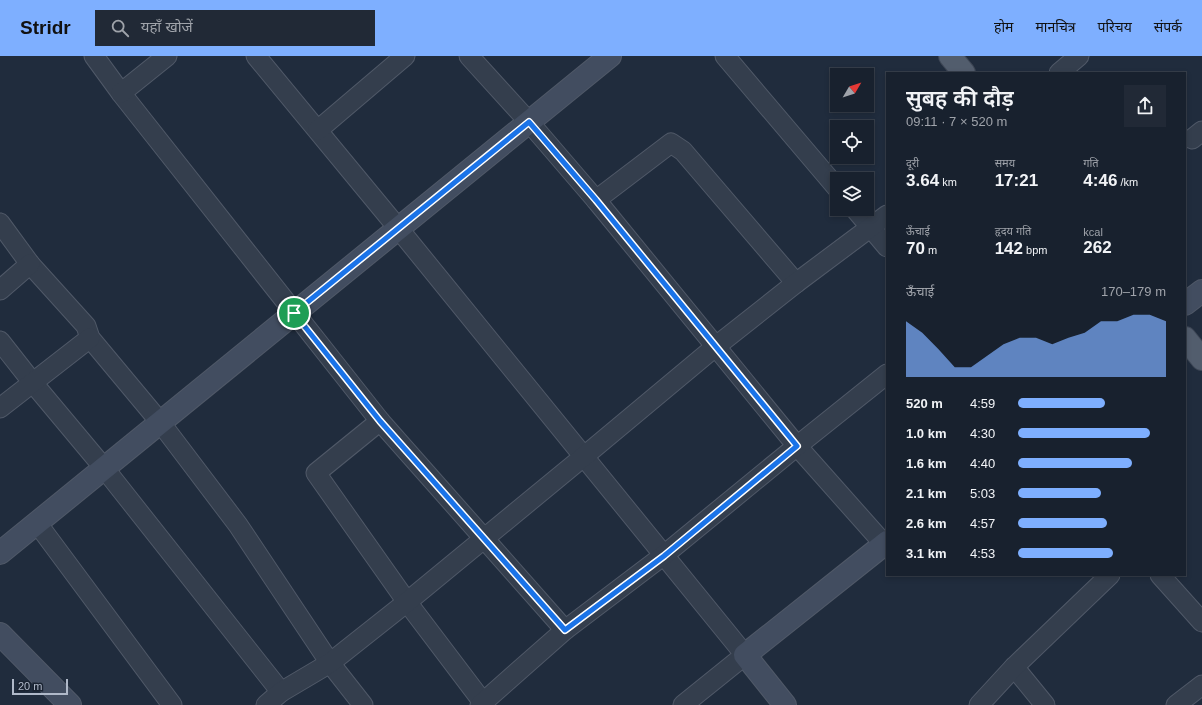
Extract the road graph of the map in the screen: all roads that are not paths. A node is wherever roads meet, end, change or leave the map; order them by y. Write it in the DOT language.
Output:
graph roads {
  1 [pos="94,56"];
  2 [pos="167,56"];
  3 [pos="256,56"];
  4 [pos="404,56"];
  5 [pos="469,56"];
  6 [pos="610,56"];
  7 [pos="725,56"];
  8 [pos="950,56"];
  9 [pos="1079,56"];
  10 [pos="963,72"];
  11 [pos="1060,72"];
  12 [pos="121,93"];
  13 [pos="529,122"];
  14 [pos="318,130"];
  15 [pos="830,180"];
  16 [pos="596,200"];
  17 [pos="861,216"];
  18 [pos="886,216"];
  19 [pos="0,223"];
  20 [pos="398,228"];
  21 [pos="871,228"];
  22 [pos="886,247"];
  23 [pos="30,264"];
  24 [pos="796,283"];
  25 [pos="0,290"];
  26 [pos="1202,291"];
  27 [pos="1186,303"];
  28 [pos="294,313"];
  29 [pos="90,338"];
  30 [pos="1186,339"];
  31 [pos="0,341"];
  32 [pos="715,347"];
  33 [pos="1202,358"];
  34 [pos="886,375"];
  35 [pos="32,383"];
  36 [pos="0,408"];
  37 [pos="380,421"];
  38 [pos="160,422"];
  39 [pos="797,446"];
  40 [pos="584,457"];
  41 [pos="104,468"];
  42 [pos="37,523"];
  43 [pos="483,539"];
  44 [pos="886,543"];
  45 [pos="2,547"];
  46 [pos="664,556"];
  47 [pos="1109,576"];
  48 [pos="1161,576"];
  49 [pos="407,602"];
  50 [pos="1202,622"];
  51 [pos="565,630"];
  52 [pos="0,634"];
  53 [pos="745,655"];
  54 [pos="330,662"];
  55 [pos="1014,667"];
  56 [pos="1202,684"];
  57 [pos="281,692"];
  58 [pos="482,704"];
  59 [pos="70,705"];
  60 [pos="172,705"];
  61 [pos="266,705"];
  62 [pos="363,705"];
  63 [pos="683,705"];
  64 [pos="785,705"];
  65 [pos="979,705"];
  66 [pos="1045,705"];
  67 [pos="1176,705"];
  1 -- 12 [label="street"];
  2 -- 12 [label="street"];
  3 -- 14 [label="street"];
  4 -- 14 [label="street"];
  5 -- 13 [label="street"];
  6 -- 13 [label="street"];
  7 -- 15 [label="street"];
  8 -- 10 [label="main road"];
  9 -- 11 [label="street"];
  12 -- 28 [label="street"];
  13 -- 16 [label="street"];
  13 -- 20 [label="street"];
  14 -- 20 [label="street"];
  16 -- 24 [label="street"];
  16 -- 32 [label="street"];
  17 -- 21 [label="street"];
  18 -- 21 [label="street"];
  19 -- 23 [label="street"];
  20 -- 28 [label="street"];
  20 -- 40 [label="street"];
  21 -- 22 [label="street"];
  21 -- 24 [label="street"];
  23 -- 25 [label="street"];
  23 -- 29 [label="street"];
  24 -- 32 [label="street"];
  26 -- 27 [label="street"];
  28 -- 37 [label="street"];
  28 -- 38 [label="street"];
  29 -- 35 [label="street"];
  29 -- 38 [label="street"];
  30 -- 33 [label="main road"];
  31 -- 35 [label="street"];
  32 -- 39 [label="street"];
  32 -- 40 [label="street"];
  34 -- 39 [label="street"];
  35 -- 36 [label="street"];
  35 -- 41 [label="street"];
  37 -- 43 [label="street"];
  37 -- 49 [label="street"];
  38 -- 41 [label="street"];
  38 -- 54 [label="street"];
  39 -- 44 [label="street"];
  39 -- 46 [label="street"];
  40 -- 43 [label="street"];
  40 -- 46 [label="street"];
  41 -- 42 [label="street"];
  41 -- 57 [label="street"];
  42 -- 45 [label="street"];
  42 -- 60 [label="street"];
  43 -- 49 [label="street"];
  43 -- 51 [label="street"];
  44 -- 53 [label="street"];
  46 -- 51 [label="street"];
  46 -- 53 [label="street"];
  47 -- 55 [label="street"];
  48 -- 50 [label="street"];
  49 -- 54 [label="street"];
  49 -- 58 [label="street"];
  51 -- 58 [label="street"];
  52 -- 59 [label="street"];
  53 -- 63 [label="street"];
  53 -- 64 [label="street"];
  54 -- 57 [label="street"];
  54 -- 62 [label="street"];
  55 -- 65 [label="street"];
  55 -- 66 [label="street"];
  56 -- 67 [label="street"];
  57 -- 61 [label="street"];
}
